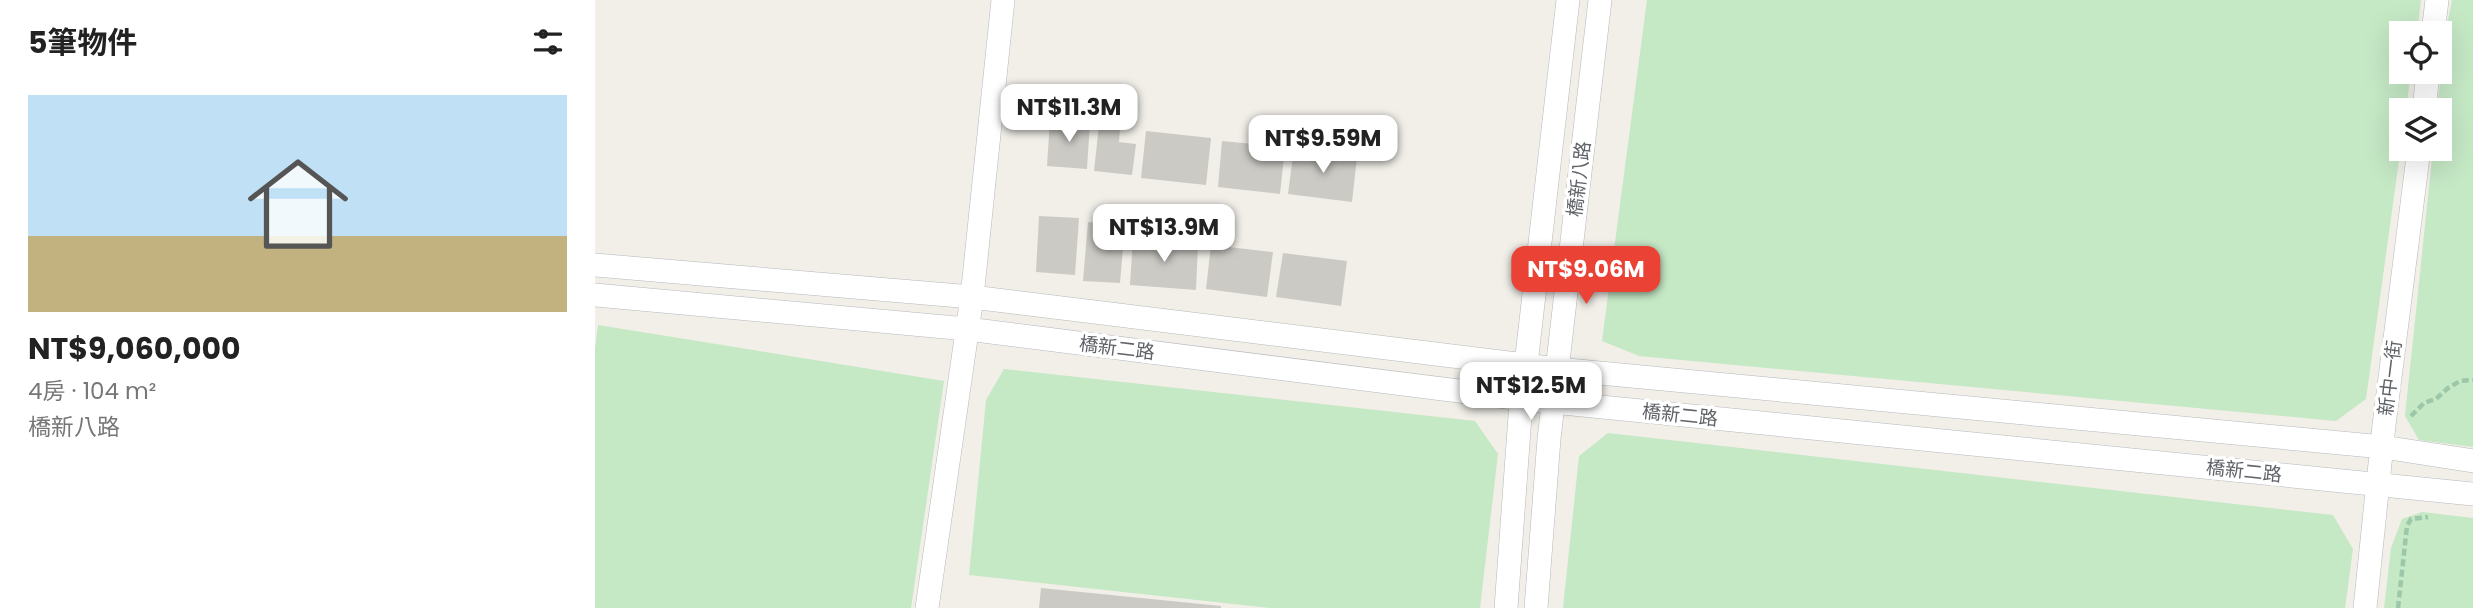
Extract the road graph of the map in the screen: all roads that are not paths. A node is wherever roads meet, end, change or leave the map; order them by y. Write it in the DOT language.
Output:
graph roads {
  1 [pos="1003,0"];
  2 [pos="1568,0"];
  3 [pos="1600,0"];
  4 [pos="2437,0"];
  5 [pos="2434,21"];
  6 [pos="2417,161"];
  7 [pos="595,265"];
  8 [pos="595,295"];
  9 [pos="972,297"];
  10 [pos="967,329"];
  11 [pos="1525,365"];
  12 [pos="1557,369"];
  13 [pos="1522,399"];
  14 [pos="1553,402"];
  15 [pos="2383,436"];
  16 [pos="2473,461"];
  17 [pos="2378,484"];
  18 [pos="2473,494"];
  19 [pos="927,608"];
  20 [pos="1506,608"];
  21 [pos="1536,608"];
  22 [pos="2365,608"];
  1 -- 9 [label="street"];
  2 -- 11 [label="street, 橋新八路"];
  3 -- 12 [label="street, 橋新八路"];
  4 -- 5 [label="street"];
  6 -- 15 [label="street, 新中一街"];
  7 -- 9 [label="street, 橋新二路"];
  8 -- 10 [label="street, 橋新二路"];
  9 -- 10 [label="street"];
  9 -- 11 [label="street, 橋新二路"];
  10 -- 13 [label="street, 橋新二路"];
  10 -- 19 [label="street"];
  11 -- 12 [label="street, 橋新二路"];
  11 -- 13 [label="street, 橋新八路"];
  12 -- 14 [label="street, 橋新八路"];
  12 -- 15 [label="street, 橋新二路"];
  13 -- 14 [label="street, 橋新二路"];
  13 -- 20 [label="street, 橋新八路"];
  14 -- 17 [label="street, 橋新二路"];
  14 -- 21 [label="street, 橋新八路"];
  15 -- 16 [label="street, 橋新二路"];
  15 -- 17 [label="street, 新中一街"];
  17 -- 18 [label="street, 橋新二路"];
  17 -- 22 [label="street, 新中一街"];
}
